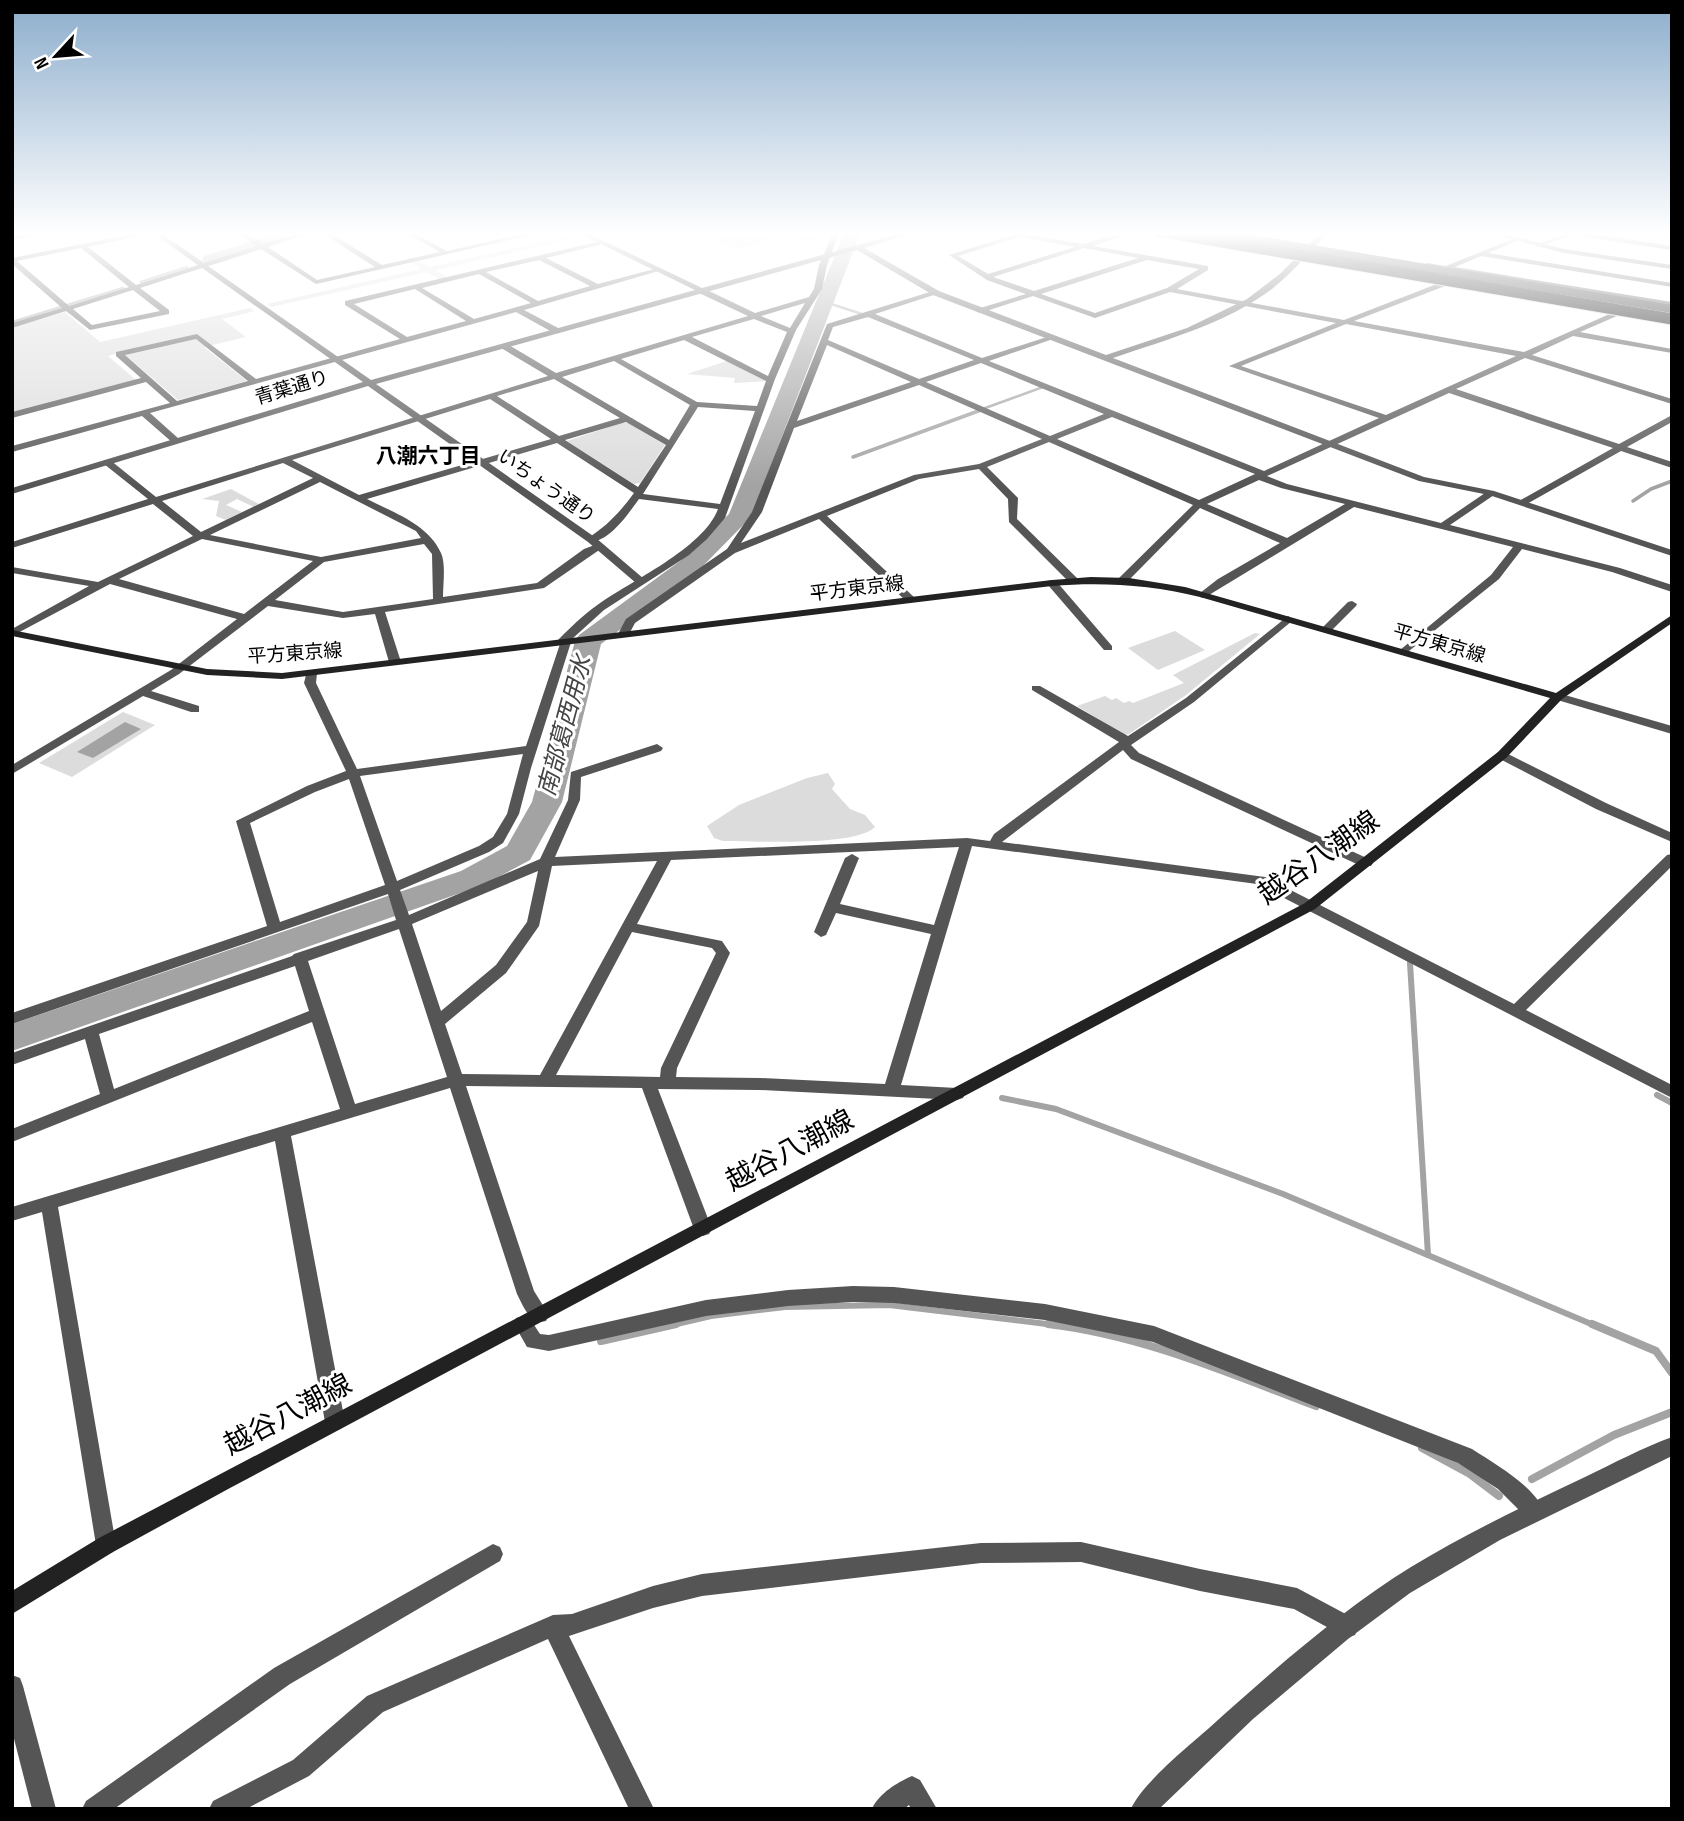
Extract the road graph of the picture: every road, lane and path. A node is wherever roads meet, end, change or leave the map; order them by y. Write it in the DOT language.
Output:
graph roads {
  1 [pos="40,316"];
  2 [pos="76,316"];
  3 [pos="147,316"];
  4 [pos="272,316"];
  5 [pos="369,316"];
  6 [pos="464,316"];
  7 [pos="491,316"];
  8 [pos="530,316"];
  9 [pos="611,316"];
  10 [pos="750,316"];
  11 [pos="755,316"];
  12 [pos="801,316"];
  13 [pos="862,316"];
  14 [pos="873,316"];
  15 [pos="993,316"];
  16 [pos="1218,316"];
  17 [pos="1312,316"];
  18 [pos="1360,316"];
  19 [pos="1610,316"];
  20 [pos="472,321"];
  21 [pos="1345,322"];
  22 [pos="12,326"];
  23 [pos="792,330"];
  24 [pos="557,331"];
  25 [pos="1571,334"];
  26 [pos="685,337"];
  27 [pos="1050,337"];
  28 [pos="405,339"];
  29 [pos="824,341"];
  30 [pos="504,346"];
  31 [pos="1672,351"];
  32 [pos="1525,355"];
  33 [pos="1105,358"];
  34 [pos="334,359"];
  35 [pos="614,359"];
  36 [pos="982,361"];
  37 [pos="555,376"];
  38 [pos="147,379"];
  39 [pos="771,379"];
  40 [pos="254,381"];
  41 [pos="369,383"];
  42 [pos="919,383"];
  43 [pos="1450,390"];
  44 [pos="491,396"];
  45 [pos="1672,402"];
  46 [pos="175,403"];
  47 [pos="695,404"];
  48 [pos="760,408"];
  49 [pos="143,412"];
  50 [pos="1112,414"];
  51 [pos="12,415"];
  52 [pos="417,418"];
  53 [pos="1387,418"];
  54 [pos="1672,418"];
  55 [pos="627,419"];
  56 [pos="789,427"];
  57 [pos="558,439"];
  58 [pos="1048,439"];
  59 [pos="176,441"];
  60 [pos="670,444"];
  61 [pos="1331,444"];
  62 [pos="1618,447"];
  63 [pos="12,449"];
  64 [pos="284,460"];
  65 [pos="107,462"];
  66 [pos="481,463"];
  67 [pos="1672,465"];
  68 [pos="981,466"];
  69 [pos="1260,475"];
  70 [pos="318,479"];
  71 [pos="12,491"];
  72 [pos="1491,493"];
  73 [pos="638,494"];
  74 [pos="359,498"];
  75 [pos="154,500"];
  76 [pos="1522,503"];
  77 [pos="1199,504"];
  78 [pos="1352,504"];
  79 [pos="724,507"];
  80 [pos="820,515"];
  81 [pos="1441,527"];
  82 [pos="200,536"];
  83 [pos="428,540"];
  84 [pos="1287,542"];
  85 [pos="596,543"];
  86 [pos="12,545"];
  87 [pos="1520,545"];
  88 [pos="731,551"];
  89 [pos="1672,553"];
  90 [pos="321,560"];
  91 [pos="12,570"];
  92 [pos="1073,580"];
  93 [pos="1123,580"];
  94 [pos="640,581"];
  95 [pos="104,582"];
  96 [pos="1052,583"];
  97 [pos="1672,589"];
  98 [pos="1204,595"];
  99 [pos="911,600"];
  100 [pos="438,601"];
  101 [pos="266,603"];
  102 [pos="1352,604"];
  103 [pos="379,610"];
  104 [pos="246,618"];
  105 [pos="1672,618"];
  106 [pos="1288,619"];
  107 [pos="1326,630"];
  108 [pos="13,633"];
  109 [pos="624,634"];
  110 [pos="568,640"];
  111 [pos="1108,648"];
  112 [pos="1404,652"];
  113 [pos="395,662"];
  114 [pos="183,667"];
  115 [pos="310,673"];
  116 [pos="1035,690"];
  117 [pos="144,693"];
  118 [pos="1558,697"];
  119 [pos="195,709"];
  120 [pos="1672,730"];
  121 [pos="1125,743"];
  122 [pos="657,748"];
  123 [pos="532,749"];
  124 [pos="1502,755"];
  125 [pos="12,770"];
  126 [pos="353,773"];
  127 [pos="1672,838"];
  128 [pos="967,842"];
  129 [pos="994,845"];
  130 [pos="667,855"];
  131 [pos="852,858"];
  132 [pos="1672,858"];
  133 [pos="545,862"];
  134 [pos="1366,863"];
  135 [pos="393,891"];
  136 [pos="1310,906"];
  137 [pos="831,907"];
  138 [pos="404,919"];
  139 [pos="629,927"];
  140 [pos="275,928"];
  141 [pos="939,931"];
  142 [pos="821,932"];
  143 [pos="299,957"];
  144 [pos="1515,1012"];
  145 [pos="317,1014"];
  146 [pos="12,1019"];
  147 [pos="438,1022"];
  148 [pos="91,1032"];
  149 [pos="12,1059"];
  150 [pos="456,1080"];
  151 [pos="545,1081"];
  152 [pos="648,1084"];
  153 [pos="667,1084"];
  154 [pos="892,1090"];
  155 [pos="1672,1092"];
  156 [pos="957,1094"];
  157 [pos="108,1096"];
  158 [pos="349,1111"];
  159 [pos="282,1133"];
  160 [pos="12,1136"];
  161 [pos="49,1203"];
  162 [pos="12,1214"];
  163 [pos="703,1229"];
  164 [pos="531,1319"];
  165 [pos="335,1422"];
  166 [pos="1672,1446"];
  167 [pos="1534,1511"];
  168 [pos="106,1545"];
  169 [pos="492,1554"];
  170 [pos="12,1602"];
  171 [pos="554,1626"];
  172 [pos="1347,1627"];
  173 [pos="12,1686"];
  174 [pos="44,1809"];
  175 [pos="94,1809"];
  176 [pos="221,1809"];
  177 [pos="642,1809"];
  178 [pos="884,1809"];
  179 [pos="925,1809"];
  180 [pos="1143,1809"];
  1 -- 22 [label="street"];
  2 -- 3 [label="street"];
  4 -- 34 [label="street, いちょう通り"];
  5 -- 28 [label="street"];
  6 -- 20 [label="street"];
  7 -- 20 [label="street"];
  8 -- 24 [label="street"];
  9 -- 24 [label="street, 青葉通り"];
  10 -- 26 [label="street"];
  11 -- 23 [label="street"];
  12 -- 23 [label="street"];
  13 -- 29 [label="street"];
  14 -- 36 [label="street"];
  15 -- 27 [label="street"];
  16 -- 33 [label="street"];
  17 -- 21 [label="street"];
  18 -- 21 [label="street"];
  19 -- 25 [label="street"];
  20 -- 28 [label="street"];
  21 -- 32 [label="street"];
  21 -- 53 [label="street"];
  23 -- 39 [label="street"];
  24 -- 30 [label="street, 青葉通り"];
  25 -- 31 [label="street"];
  25 -- 32 [label="street"];
  26 -- 35 [label="street"];
  26 -- 39 [label="street"];
  27 -- 33 [label="street"];
  27 -- 36 [label="street"];
  28 -- 34 [label="street"];
  29 -- 42 [label="street"];
  29 -- 56 [label="street"];
  30 -- 37 [label="street"];
  30 -- 41 [label="street, 青葉通り"];
  32 -- 43 [label="street"];
  32 -- 45 [label="street"];
  33 -- 61 [label="street"];
  34 -- 40 [label="street"];
  34 -- 41 [label="street, いちょう通り"];
  35 -- 37 [label="street"];
  35 -- 47 [label="street"];
  36 -- 42 [label="street"];
  36 -- 50 [label="street"];
  37 -- 44 [label="street"];
  37 -- 55 [label="street"];
  38 -- 40 [label="street"];
  38 -- 46 [label="street"];
  38 -- 51 [label="street"];
  39 -- 48 [label="street"];
  40 -- 46 [label="street"];
  41 -- 52 [label="street, いちょう通り"];
  41 -- 59 [label="street, 青葉通り"];
  42 -- 56 [label="street"];
  42 -- 58 [label="street"];
  43 -- 53 [label="street"];
  43 -- 62 [label="street"];
  44 -- 52 [label="street"];
  44 -- 57 [label="street"];
  46 -- 49 [label="street"];
  47 -- 48 [label="street"];
  47 -- 60 [label="street"];
  48 -- 79 [label="street"];
  49 -- 59 [label="street"];
  49 -- 63 [label="street"];
  50 -- 58 [label="street"];
  50 -- 69 [label="street"];
  52 -- 64 [label="street"];
  52 -- 66 [label="street, いちょう通り"];
  53 -- 61 [label="street"];
  54 -- 62 [label="street"];
  55 -- 57 [label="street"];
  55 -- 60 [label="street"];
  56 -- 88 [label="street"];
  57 -- 66 [label="street"];
  57 -- 73 [label="street"];
  58 -- 68 [label="street"];
  58 -- 77 [label="street"];
  59 -- 65 [label="street, 青葉通り"];
  60 -- 73 [label="street"];
  61 -- 69 [label="street"];
  61 -- 72 [label="street"];
  62 -- 67 [label="street"];
  62 -- 76 [label="street"];
  64 -- 70 [label="street"];
  64 -- 75 [label="street"];
  65 -- 71 [label="street, 青葉通り"];
  65 -- 75 [label="street"];
  66 -- 74 [label="street"];
  66 -- 85 [label="street, いちょう通り"];
  68 -- 80 [label="street"];
  68 -- 92 [label="street"];
  69 -- 77 [label="street"];
  69 -- 78 [label="street"];
  70 -- 74 [label="street"];
  70 -- 82 [label="street"];
  72 -- 76 [label="street"];
  72 -- 81 [label="street"];
  73 -- 79 [label="street"];
  73 -- 85 [label="street"];
  74 -- 83 [label="street"];
  75 -- 82 [label="street"];
  75 -- 86 [label="street"];
  76 -- 89 [label="street"];
  77 -- 84 [label="street"];
  77 -- 93 [label="street"];
  78 -- 81 [label="street"];
  78 -- 84 [label="street"];
  79 -- 94 [label="street"];
  80 -- 88 [label="street"];
  80 -- 99 [label="street"];
  81 -- 87 [label="street"];
  82 -- 90 [label="street"];
  82 -- 95 [label="street"];
  83 -- 90 [label="street"];
  83 -- 100 [label="street"];
  84 -- 98 [label="street"];
  85 -- 94 [label="street, いちょう通り"];
  85 -- 100 [label="street"];
  87 -- 97 [label="street"];
  87 -- 112 [label="street"];
  88 -- 109 [label="street"];
  90 -- 101 [label="street"];
  91 -- 95 [label="street"];
  92 -- 93 [label="main road, 平方東京線"];
  92 -- 96 [label="main road, 平方東京線"];
  93 -- 98 [label="main road, 平方東京線"];
  94 -- 110 [label="street"];
  95 -- 104 [label="street"];
  95 -- 108 [label="street"];
  96 -- 99 [label="main road, 平方東京線"];
  96 -- 111 [label="street"];
  98 -- 106 [label="main road, 平方東京線"];
  99 -- 109 [label="main road, 平方東京線"];
  100 -- 103 [label="street"];
  101 -- 103 [label="street"];
  101 -- 104 [label="street"];
  102 -- 107 [label="street"];
  103 -- 113 [label="street"];
  104 -- 114 [label="street"];
  105 -- 118 [label="main road"];
  106 -- 107 [label="main road, 平方東京線"];
  106 -- 121 [label="street"];
  107 -- 112 [label="main road, 平方東京線"];
  108 -- 114 [label="main road, 平方東京線"];
  109 -- 110 [label="main road, 平方東京線"];
  110 -- 113 [label="main road, 平方東京線"];
  110 -- 123 [label="street"];
  112 -- 118 [label="main road, 平方東京線"];
  113 -- 115 [label="main road, 平方東京線"];
  114 -- 115 [label="main road, 平方東京線"];
  114 -- 117 [label="street"];
  115 -- 126 [label="street"];
  116 -- 121 [label="street"];
  117 -- 119 [label="street"];
  117 -- 125 [label="street"];
  118 -- 120 [label="street"];
  118 -- 124 [label="main road, 越谷八潮線"];
  121 -- 129 [label="street"];
  121 -- 134 [label="street"];
  122 -- 133 [label="street"];
  123 -- 126 [label="street"];
  123 -- 135 [label="street"];
  124 -- 127 [label="street"];
  124 -- 134 [label="main road, 越谷八潮線"];
  126 -- 135 [label="street"];
  126 -- 140 [label="street"];
  128 -- 129 [label="street"];
  128 -- 130 [label="street"];
  128 -- 141 [label="street"];
  129 -- 136 [label="street"];
  130 -- 133 [label="street"];
  130 -- 139 [label="street"];
  131 -- 137 [label="street"];
  132 -- 144 [label="street"];
  133 -- 138 [label="street"];
  133 -- 147 [label="street"];
  134 -- 136 [label="main road, 越谷八潮線"];
  135 -- 138 [label="street"];
  135 -- 140 [label="street"];
  136 -- 144 [label="street"];
  136 -- 156 [label="main road, 越谷八潮線"];
  137 -- 141 [label="street"];
  137 -- 142 [label="street"];
  138 -- 143 [label="street"];
  138 -- 147 [label="street"];
  139 -- 151 [label="street"];
  139 -- 153 [label="street"];
  140 -- 146 [label="street"];
  141 -- 154 [label="street"];
  143 -- 145 [label="street"];
  143 -- 148 [label="street"];
  144 -- 155 [label="street"];
  145 -- 157 [label="street"];
  145 -- 158 [label="street"];
  147 -- 150 [label="street"];
  148 -- 149 [label="street"];
  148 -- 157 [label="street"];
  150 -- 151 [label="street"];
  150 -- 158 [label="street"];
  150 -- 164 [label="street"];
  151 -- 152 [label="street"];
  152 -- 153 [label="street"];
  152 -- 163 [label="street"];
  153 -- 154 [label="street"];
  154 -- 156 [label="street"];
  156 -- 163 [label="main road, 越谷八潮線"];
  157 -- 160 [label="street"];
  158 -- 159 [label="street"];
  159 -- 161 [label="street"];
  159 -- 165 [label="street"];
  161 -- 162 [label="street"];
  161 -- 168 [label="street"];
  163 -- 164 [label="main road, 越谷八潮線"];
  164 -- 165 [label="main road, 越谷八潮線"];
  164 -- 167 [label="street"];
  165 -- 168 [label="main road, 越谷八潮線"];
  166 -- 167 [label="street"];
  167 -- 172 [label="street"];
  168 -- 170 [label="main road, 越谷八潮線"];
  169 -- 175 [label="street"];
  171 -- 172 [label="street"];
  171 -- 176 [label="street"];
  171 -- 177 [label="street"];
  172 -- 180 [label="street"];
  173 -- 174 [label="street"];
  178 -- 179 [label="street"];
}
